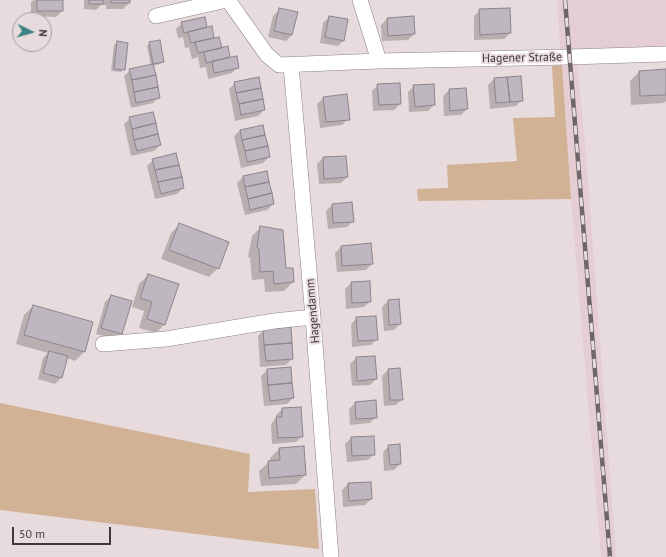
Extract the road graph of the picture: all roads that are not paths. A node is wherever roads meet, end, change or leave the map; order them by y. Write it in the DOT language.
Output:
graph roads {
  1 [pos="227,0"];
  2 [pos="360,0"];
  3 [pos="156,16"];
  4 [pos="666,54"];
  5 [pos="379,61"];
  6 [pos="291,65"];
  7 [pos="313,317"];
  8 [pos="103,344"];
  9 [pos="331,557"];
  1 -- 3 [label="street"];
  1 -- 6 [label="street, Hagener Straße"];
  2 -- 5 [label="street"];
  4 -- 5 [label="street, Hagener Straße"];
  5 -- 6 [label="street, Hagener Straße"];
  6 -- 7 [label="street, Hagendamm"];
  7 -- 8 [label="street"];
  7 -- 9 [label="street, Hagendamm"];
}
